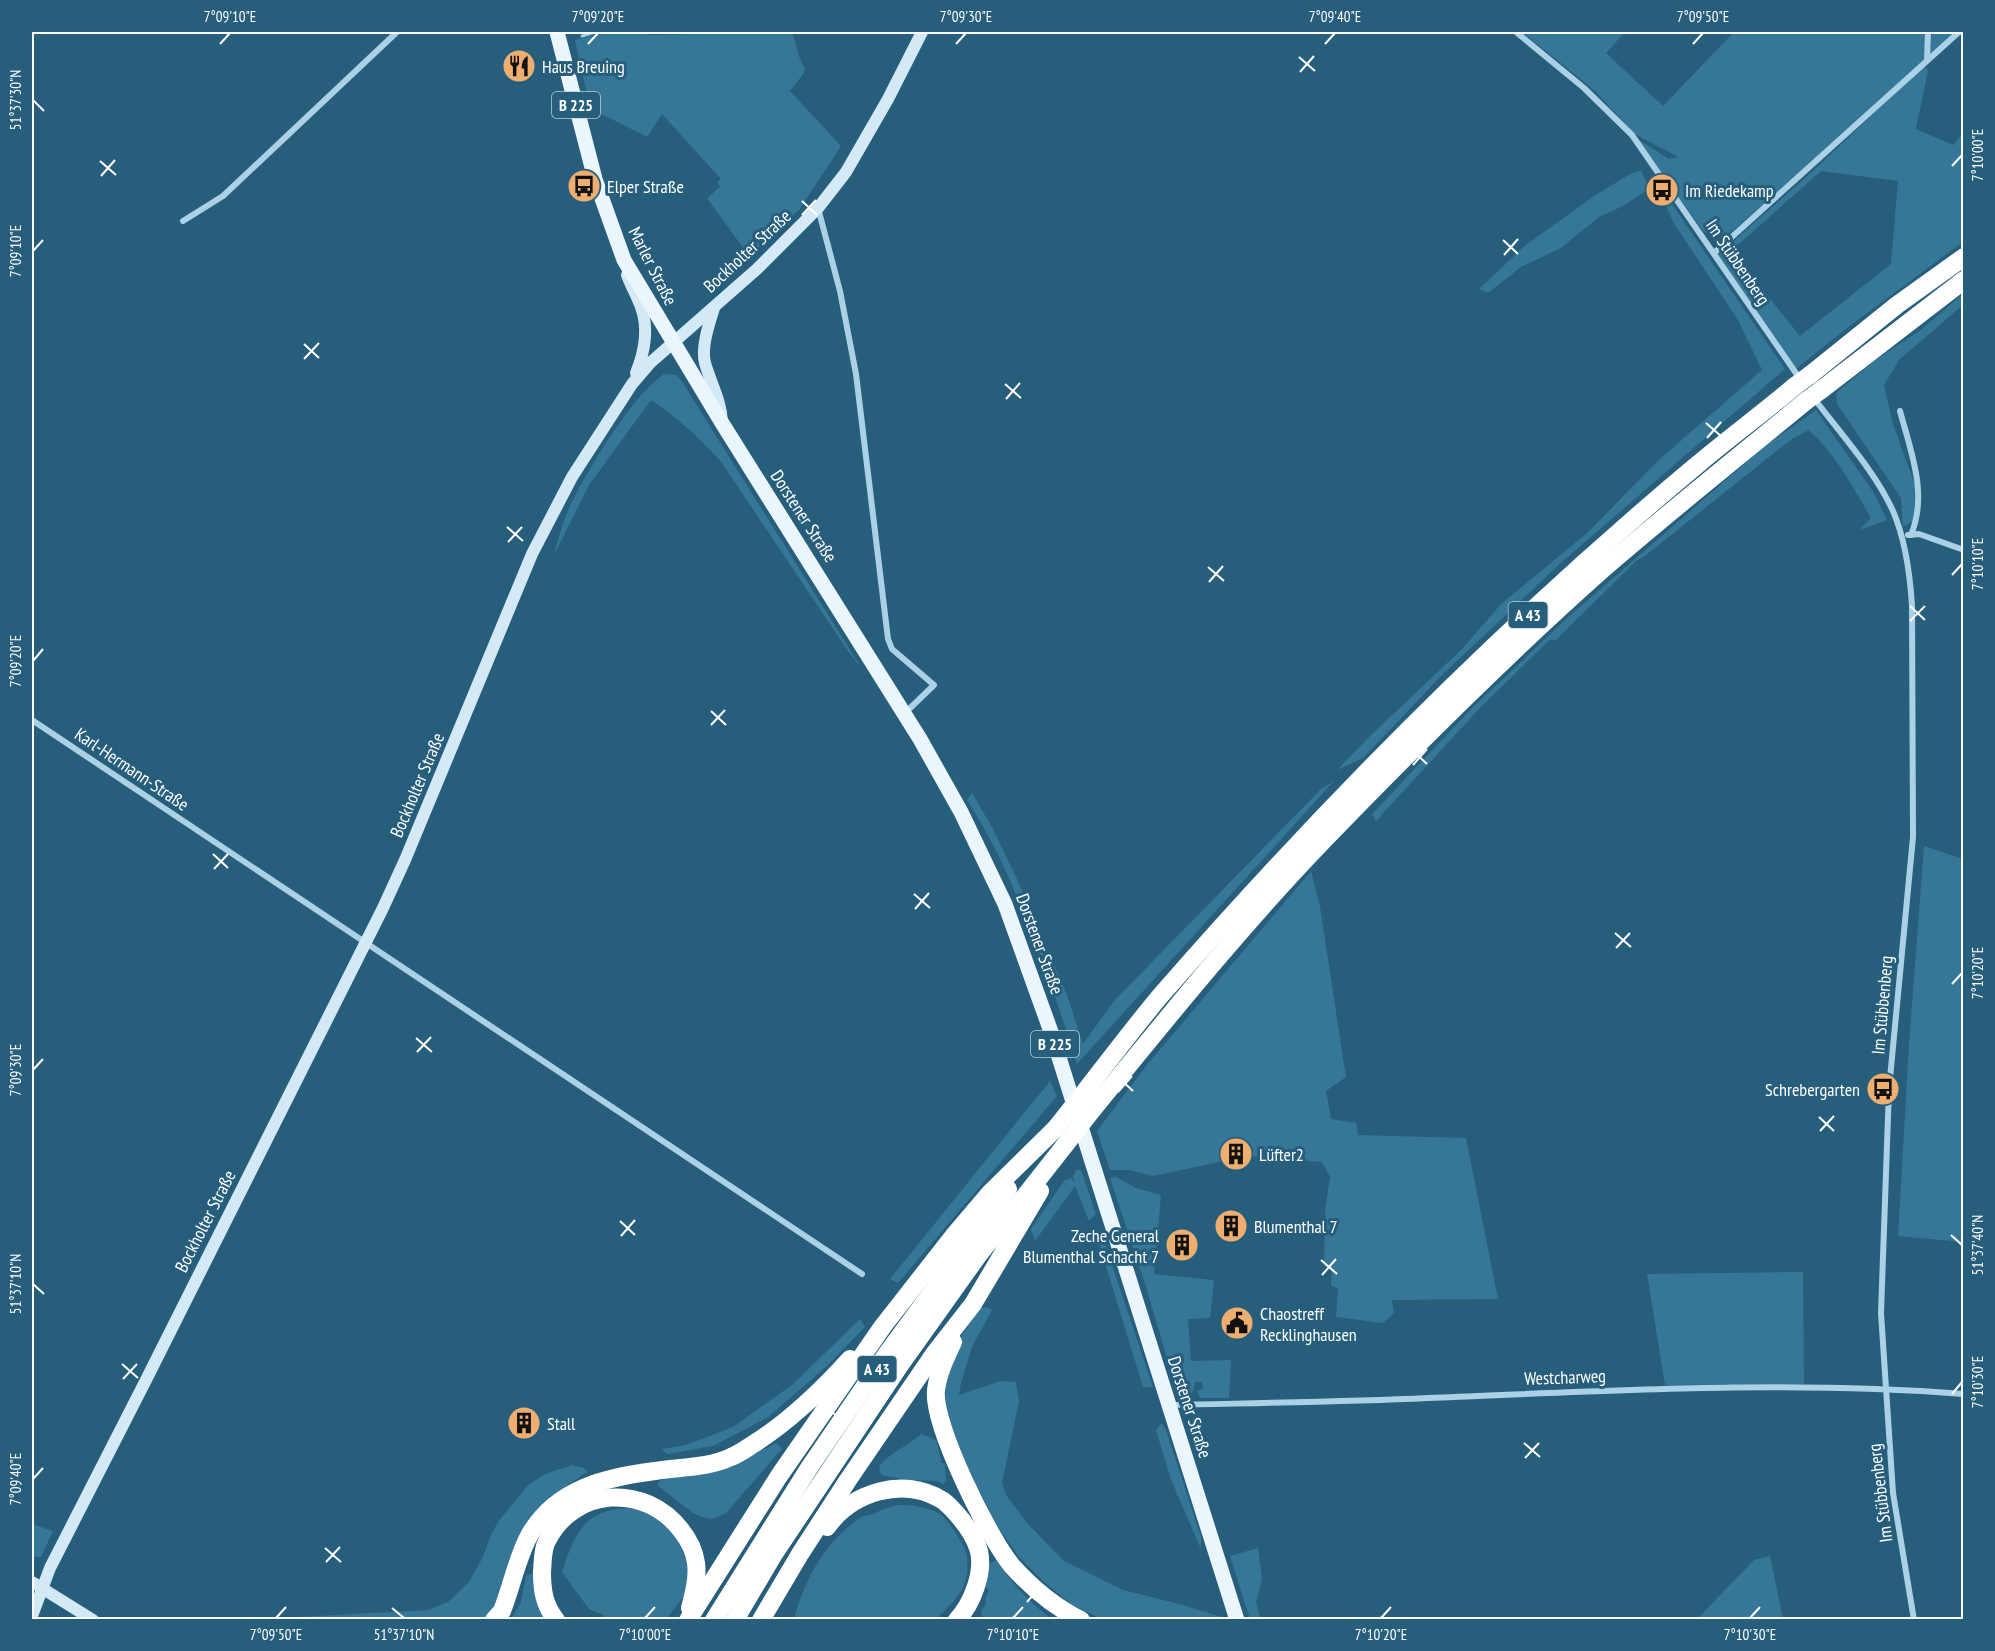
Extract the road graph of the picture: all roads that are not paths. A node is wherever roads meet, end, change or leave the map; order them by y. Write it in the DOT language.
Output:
graph roads {
  1 [pos="397,32"];
  2 [pos="557,32"];
  3 [pos="922,32"];
  4 [pos="1516,32"];
  5 [pos="1928,32"];
  6 [pos="1959,32"];
  7 [pos="1927,60"];
  8 [pos="818,208"];
  9 [pos="183,221"];
  10 [pos="1714,254"];
  11 [pos="1964,257"];
  12 [pos="624,260"];
  13 [pos="1964,280"];
  14 [pos="714,308"];
  15 [pos="673,343"];
  16 [pos="632,384"];
  17 [pos="1808,388"];
  18 [pos="1900,411"];
  19 [pos="722,423"];
  20 [pos="1911,535"];
  21 [pos="1902,536"];
  22 [pos="1964,550"];
  23 [pos="904,715"];
  24 [pos="32,720"];
  25 [pos="366,941"];
  26 [pos="1055,1129"];
  27 [pos="1065,1145"];
  28 [pos="862,1274"];
  29 [pos="973,1304"];
  30 [pos="883,1326"];
  31 [pos="1885,1388"];
  32 [pos="1964,1394"];
  33 [pos="1168,1405"];
  34 [pos="37,1585"];
  35 [pos="32,1616"];
  36 [pos="1237,1618"];
  37 [pos="93,1620"];
  38 [pos="494,1620"];
  39 [pos="556,1620"];
  40 [pos="687,1620"];
  41 [pos="714,1620"];
  42 [pos="735,1620"];
  43 [pos="762,1620"];
  44 [pos="957,1620"];
  45 [pos="1081,1620"];
  46 [pos="1914,1620"];
  1 -- 9 [label="street"];
  2 -- 12 [label="main road, Marler Straße / B 225"];
  3 -- 8 [label="street, Bockholter Straße"];
  4 -- 10 [label="street, Im Stübbenberg"];
  5 -- 7 [label="street"];
  6 -- 7 [label="street"];
  7 -- 10 [label="street"];
  8 -- 14 [label="street, Bockholter Straße"];
  8 -- 23 [label="street"];
  10 -- 17 [label="street, Im Stübbenberg"];
  11 -- 17 [label="highway, A 43"];
  12 -- 15 [label="main road, Marler Straße / B 225"];
  12 -- 16 [label="street"];
  13 -- 17 [label="highway, A 43"];
  14 -- 15 [label="street, Bockholter Straße"];
  14 -- 19 [label="street"];
  15 -- 16 [label="street, Bockholter Straße"];
  15 -- 19 [label="main road, Dorstener Straße / B 225"];
  16 -- 25 [label="street, Bockholter Straße"];
  17 -- 21 [label="street, Im Stübbenberg"];
  17 -- 26 [label="highway, A 43, bridge"];
  17 -- 27 [label="highway, A 43, bridge"];
  18 -- 20 [label="street"];
  19 -- 23 [label="main road, Dorstener Straße / B 225"];
  20 -- 21 [label="street"];
  20 -- 22 [label="street"];
  21 -- 31 [label="street, Im Stübbenberg"];
  23 -- 33 [label="main road, Dorstener Straße / B 225"];
  24 -- 25 [label="street, Karl-Hermann-Straße"];
  25 -- 28 [label="street, Karl-Hermann-Straße"];
  25 -- 34 [label="street, Bockholter Straße"];
  26 -- 30 [label="highway"];
  26 -- 41 [label="highway, A 43"];
  27 -- 29 [label="highway"];
  27 -- 42 [label="highway, A 43"];
  29 -- 43 [label="highway"];
  29 -- 45 [label="highway"];
  30 -- 38 [label="highway"];
  30 -- 40 [label="highway"];
  31 -- 32 [label="street, Westcharweg"];
  31 -- 33 [label="street, Westcharweg"];
  31 -- 46 [label="street, Im Stübbenberg"];
  33 -- 36 [label="main road, Dorstener Straße / B 225"];
  34 -- 35 [label="street, Bockholter Straße"];
  34 -- 37 [label="street"];
  39 -- 40 [label="highway"];
  43 -- 44 [label="highway"];
}
